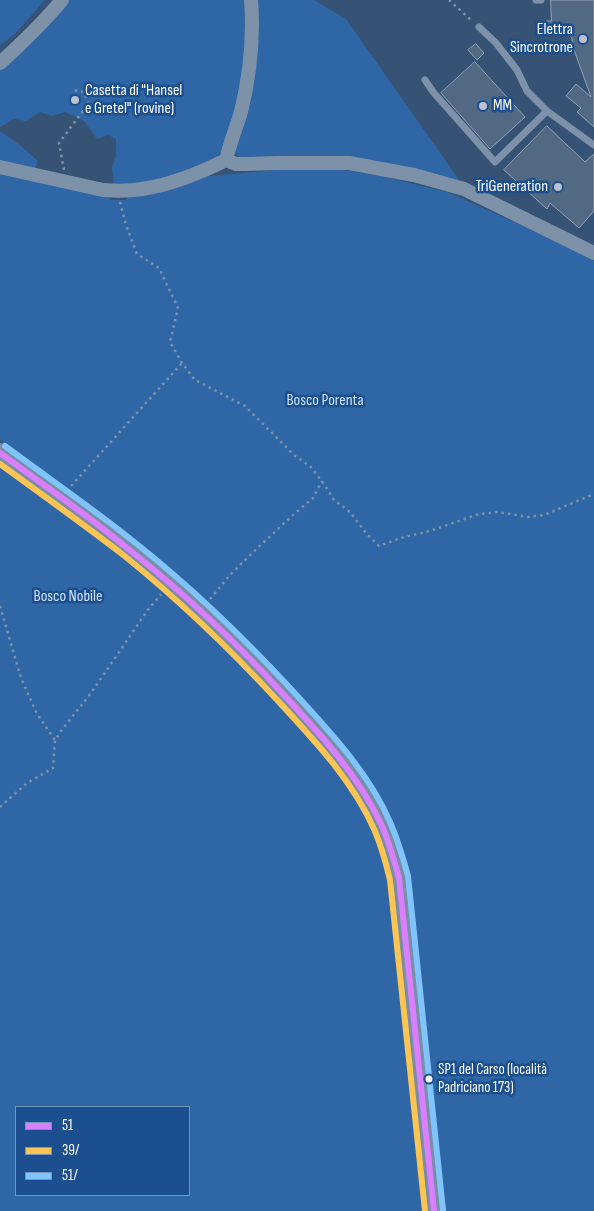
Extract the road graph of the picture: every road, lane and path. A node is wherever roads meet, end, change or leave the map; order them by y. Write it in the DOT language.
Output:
graph roads {
  1 [pos="62,0"];
  2 [pos="251,0"];
  3 [pos="449,0"];
  4 [pos="536,0"];
  5 [pos="541,0"];
  6 [pos="479,27"];
  7 [pos="0,62"];
  8 [pos="425,80"];
  9 [pos="73,90"];
  10 [pos="547,110"];
  11 [pos="594,145"];
  12 [pos="226,160"];
  13 [pos="0,167"];
  14 [pos="64,181"];
  15 [pos="118,191"];
  16 [pos="594,252"];
  17 [pos="182,363"];
  18 [pos="0,453"];
  19 [pos="322,482"];
  20 [pos="594,494"];
  21 [pos="60,497"];
  22 [pos="170,583"];
  23 [pos="0,606"];
  24 [pos="201,610"];
  25 [pos="55,740"];
  26 [pos="0,807"];
  27 [pos="434,1211"];
  1 -- 7 [label="street"];
  2 -- 12 [label="street"];
  3 -- 6 [label="path"];
  4 -- 5 [label="lane"];
  6 -- 10 [label="lane"];
  8 -- 10 [label="lane"];
  9 -- 14 [label="path"];
  10 -- 11 [label="lane"];
  12 -- 15 [label="street"];
  12 -- 16 [label="street"];
  13 -- 14 [label="street"];
  14 -- 15 [label="street"];
  15 -- 17 [label="path"];
  17 -- 19 [label="path"];
  17 -- 21 [label="path"];
  18 -- 21 [label="main road"];
  19 -- 20 [label="path"];
  19 -- 24 [label="path"];
  21 -- 22 [label="main road"];
  22 -- 24 [label="main road"];
  22 -- 25 [label="path"];
  23 -- 25 [label="path"];
  24 -- 27 [label="main road"];
  25 -- 26 [label="path"];
}
